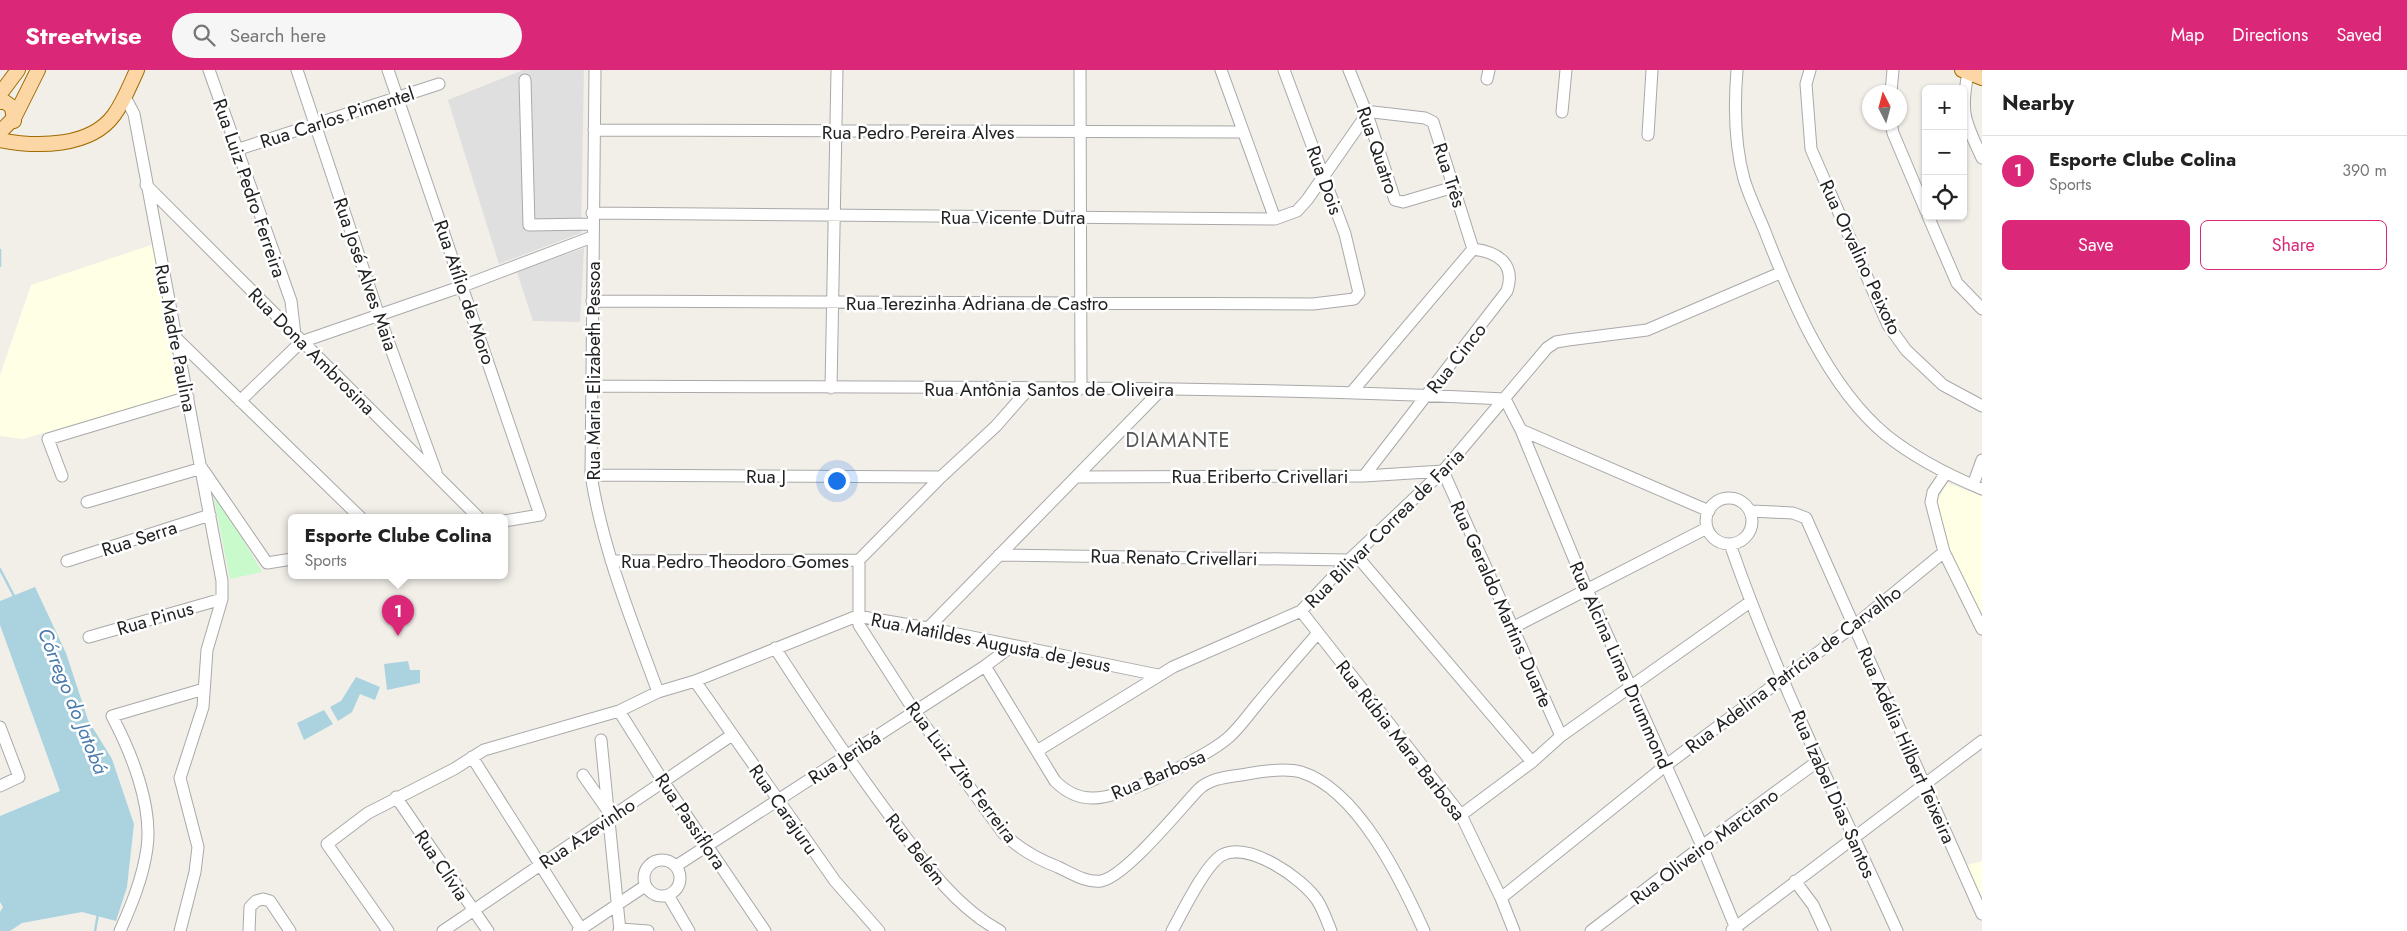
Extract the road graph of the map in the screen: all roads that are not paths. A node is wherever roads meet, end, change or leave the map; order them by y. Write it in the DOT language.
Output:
graph roads {
  1 [pos="18,70"];
  2 [pos="38,70"];
  3 [pos="137,70"];
  4 [pos="209,70"];
  5 [pos="297,70"];
  6 [pos="388,70"];
  7 [pos="594,70"];
  8 [pos="836,70"];
  9 [pos="1080,70"];
  10 [pos="1222,70"];
  11 [pos="1284,70"];
  12 [pos="1349,70"];
  13 [pos="1566,70"];
  14 [pos="1652,70"];
  15 [pos="1736,70"];
  16 [pos="1810,70"];
  17 [pos="1892,70"];
  18 [pos="1965,71"];
  19 [pos="1982,78"];
  20 [pos="526,80"];
  21 [pos="439,84"];
  22 [pos="1891,85"];
  23 [pos="0,94"];
  24 [pos="125,97"];
  25 [pos="398,97"];
  26 [pos="0,102"];
  27 [pos="1562,112"];
  28 [pos="1367,114"];
  29 [pos="14,118"];
  30 [pos="316,124"];
  31 [pos="594,130"];
  32 [pos="1082,130"];
  33 [pos="1892,130"];
  34 [pos="0,132"];
  35 [pos="834,132"];
  36 [pos="1243,132"];
  37 [pos="1648,135"];
  38 [pos="0,140"];
  39 [pos="22,144"];
  40 [pos="236,150"];
  41 [pos="1982,158"];
  42 [pos="1324,176"];
  43 [pos="146,185"];
  44 [pos="1454,187"];
  45 [pos="1922,202"];
  46 [pos="834,216"];
  47 [pos="1082,217"];
  48 [pos="592,219"];
  49 [pos="1275,219"];
  50 [pos="1930,220"];
  51 [pos="592,237"];
  52 [pos="1473,249"];
  53 [pos="1780,272"];
  54 [pos="463,286"];
  55 [pos="1358,293"];
  56 [pos="592,300"];
  57 [pos="833,302"];
  58 [pos="1082,303"];
  59 [pos="1982,309"];
  60 [pos="379,316"];
  61 [pos="176,338"];
  62 [pos="298,339"];
  63 [pos="592,386"];
  64 [pos="831,388"];
  65 [pos="1026,389"];
  66 [pos="1081,389"];
  67 [pos="1162,390"];
  68 [pos="1351,393"];
  69 [pos="1427,395"];
  70 [pos="188,397"];
  71 [pos="1505,399"];
  72 [pos="240,401"];
  73 [pos="1982,406"];
  74 [pos="1521,430"];
  75 [pos="1982,460"];
  76 [pos="202,468"];
  77 [pos="1443,471"];
  78 [pos="1946,473"];
  79 [pos="591,475"];
  80 [pos="62,476"];
  81 [pos="438,476"];
  82 [pos="1364,476"];
  83 [pos="941,477"];
  84 [pos="1078,477"];
  85 [pos="1977,487"];
  86 [pos="87,502"];
  87 [pos="1708,511"];
  88 [pos="1750,511"];
  89 [pos="357,514"];
  90 [pos="475,514"];
  91 [pos="210,515"];
  92 [pos="508,520"];
  93 [pos="1707,528"];
  94 [pos="1730,544"];
  95 [pos="1944,552"];
  96 [pos="999,555"];
  97 [pos="1352,558"];
  98 [pos="288,560"];
  99 [pos="859,560"];
  100 [pos="67,561"];
  101 [pos="611,561"];
  102 [pos="1587,590"];
  103 [pos="222,599"];
  104 [pos="1750,602"];
  105 [pos="1300,611"];
  106 [pos="857,616"];
  107 [pos="1854,625"];
  108 [pos="1514,627"];
  109 [pos="928,628"];
  110 [pos="1982,629"];
  111 [pos="1318,633"];
  112 [pos="89,637"];
  113 [pos="1012,646"];
  114 [pos="775,648"];
  115 [pos="985,666"];
  116 [pos="1158,675"];
  117 [pos="1782,678"];
  118 [pos="695,681"];
  119 [pos="1630,688"];
  120 [pos="204,689"];
  121 [pos="658,692"];
  122 [pos="619,711"];
  123 [pos="915,712"];
  124 [pos="0,727"];
  125 [pos="732,735"];
  126 [pos="1561,736"];
  127 [pos="601,740"];
  128 [pos="1982,741"];
  129 [pos="1037,751"];
  130 [pos="844,756"];
  131 [pos="472,757"];
  132 [pos="1818,761"];
  133 [pos="1532,762"];
  134 [pos="1665,766"];
  135 [pos="583,774"];
  136 [pos="663,782"];
  137 [pos="0,786"];
  138 [pos="1923,786"];
  139 [pos="396,797"];
  140 [pos="777,801"];
  141 [pos="608,814"];
  142 [pos="1462,815"];
  143 [pos="1853,837"];
  144 [pos="1702,846"];
  145 [pos="708,847"];
  146 [pos="541,865"];
  147 [pos="676,866"];
  148 [pos="1795,881"];
  149 [pos="645,886"];
  150 [pos="668,895"];
  151 [pos="1501,898"];
  152 [pos="617,907"];
  153 [pos="473,911"];
  154 [pos="1982,914"];
  155 [pos="580,930"];
  156 [pos="620,930"];
  157 [pos="1734,930"];
  158 [pos="120,931"];
  159 [pos="180,931"];
  160 [pos="249,931"];
  161 [pos="290,931"];
  162 [pos="388,931"];
  163 [pos="443,931"];
  164 [pos="488,931"];
  165 [pos="648,931"];
  166 [pos="688,931"];
  167 [pos="765,931"];
  168 [pos="879,931"];
  169 [pos="1000,931"];
  170 [pos="1172,931"];
  171 [pos="1331,931"];
  172 [pos="1424,931"];
  173 [pos="1514,931"];
  174 [pos="1591,931"];
  175 [pos="1825,931"];
  176 [pos="1897,931"];
  1 -- 23 [label="main road"];
  2 -- 29 [label="main road"];
  3 -- 24 [label="main road"];
  4 -- 40 [label="street, Rua Luiz Pedro Ferreira"];
  5 -- 30 [label="street, Rua José Alves Maia"];
  6 -- 25 [label="street, Rua Atílio de Moro"];
  7 -- 31 [label="street, Rua Maria Elizabeth Pessoa"];
  8 -- 35 [label="street"];
  9 -- 32 [label="street"];
  10 -- 36 [label="street"];
  11 -- 42 [label="street, Rua Dois"];
  12 -- 28 [label="street, Rua Quatro"];
  13 -- 27 [label="street"];
  14 -- 37 [label="street"];
  15 -- 53 [label="street"];
  16 -- 73 [label="street, Rua Orvalino Peixoto"];
  17 -- 22 [label="street"];
  18 -- 19 [label="main road"];
  18 -- 41 [label="street"];
  20 -- 48 [label="street, Rua Vicente Dutra"];
  21 -- 25 [label="street, Rua Carlos Pimentel"];
  24 -- 39 [label="main road"];
  24 -- 43 [label="street, Rua Madre Paulina"];
  25 -- 30 [label="street, Rua Carlos Pimentel"];
  25 -- 54 [label="street, Rua Atílio de Moro"];
  26 -- 29 [label="main road"];
  28 -- 42 [label="street"];
  28 -- 44 [label="street, Rua Três"];
  28 -- 44 [label="street, Rua Quatro"];
  29 -- 34 [label="main road"];
  29 -- 39 [label="main road"];
  30 -- 40 [label="street, Rua Carlos Pimentel"];
  30 -- 60 [label="street, Rua José Alves Maia"];
  31 -- 35 [label="street, Rua Pedro Pereira Alves"];
  31 -- 48 [label="street, Rua Maria Elizabeth Pessoa"];
  32 -- 35 [label="street, Rua Pedro Pereira Alves"];
  32 -- 36 [label="street, Rua Pedro Pereira Alves"];
  32 -- 47 [label="street"];
  33 -- 45 [label="street"];
  35 -- 46 [label="street"];
  36 -- 49 [label="street"];
  38 -- 39 [label="main road"];
  40 -- 62 [label="street, Rua Luiz Pedro Ferreira"];
  42 -- 49 [label="street"];
  42 -- 55 [label="street, Rua Dois"];
  43 -- 61 [label="street, Rua Madre Paulina"];
  43 -- 62 [label="street, Rua Dona Ambrosina"];
  44 -- 52 [label="street, Rua Três"];
  46 -- 47 [label="street, Rua Vicente Dutra"];
  46 -- 48 [label="street, Rua Vicente Dutra"];
  46 -- 57 [label="street"];
  47 -- 49 [label="street, Rua Vicente Dutra"];
  47 -- 58 [label="street"];
  48 -- 51 [label="street, Rua Maria Elizabeth Pessoa"];
  50 -- 59 [label="street"];
  51 -- 54 [label="street"];
  51 -- 56 [label="street, Rua Maria Elizabeth Pessoa"];
  52 -- 68 [label="street"];
  52 -- 69 [label="street, Rua Cinco"];
  53 -- 71 [label="street, Rua Bilivar Correa de Faria"];
  53 -- 78 [label="street"];
  54 -- 60 [label="street"];
  54 -- 92 [label="street, Rua Atílio de Moro"];
  55 -- 58 [label="street, Rua Terezinha Adriana de Castro"];
  56 -- 57 [label="street, Rua Terezinha Adriana de Castro"];
  56 -- 63 [label="street, Rua Maria Elizabeth Pessoa"];
  57 -- 58 [label="street, Rua Terezinha Adriana de Castro"];
  57 -- 64 [label="street"];
  58 -- 66 [label="street"];
  60 -- 62 [label="street"];
  60 -- 81 [label="street, Rua José Alves Maia"];
  61 -- 70 [label="street, Rua Madre Paulina"];
  61 -- 72 [label="street"];
  62 -- 72 [label="street"];
  62 -- 81 [label="street, Rua Dona Ambrosina"];
  63 -- 64 [label="street, Rua Antônia Santos de Oliveira"];
  63 -- 79 [label="street, Rua Maria Elizabeth Pessoa"];
  64 -- 65 [label="street, Rua Antônia Santos de Oliveira"];
  65 -- 66 [label="street, Rua Antônia Santos de Oliveira"];
  65 -- 83 [label="street"];
  66 -- 67 [label="street, Rua Antônia Santos de Oliveira"];
  67 -- 68 [label="street, Rua Antônia Santos de Oliveira"];
  67 -- 84 [label="street"];
  68 -- 69 [label="street, Rua Antônia Santos de Oliveira"];
  69 -- 71 [label="street, Rua Antônia Santos de Oliveira"];
  69 -- 82 [label="street, Rua Cinco"];
  70 -- 76 [label="street, Rua Madre Paulina"];
  70 -- 80 [label="street"];
  71 -- 74 [label="street, Rua Alcina Lima Drummond"];
  71 -- 77 [label="street, Rua Bilivar Correa de Faria"];
  72 -- 89 [label="street"];
  74 -- 87 [label="street"];
  74 -- 102 [label="street, Rua Alcina Lima Drummond"];
  75 -- 85 [label="street"];
  76 -- 86 [label="street"];
  76 -- 91 [label="street"];
  76 -- 98 [label="street, Rua Madre Paulina"];
  77 -- 82 [label="street, Rua Eriberto Crivellari"];
  77 -- 97 [label="street, Rua Bilivar Correa de Faria"];
  77 -- 108 [label="street, Rua Geraldo Martins Duarte"];
  78 -- 85 [label="street"];
  78 -- 95 [label="street"];
  79 -- 83 [label="street, Rua J"];
  79 -- 101 [label="street, Rua Maria Elizabeth Pessoa"];
  81 -- 90 [label="street, Rua Dona Ambrosina"];
  82 -- 84 [label="street, Rua Eriberto Crivellari"];
  83 -- 99 [label="street"];
  84 -- 96 [label="street"];
  87 -- 88 [label="street"];
  87 -- 93 [label="street"];
  88 -- 94 [label="street"];
  88 -- 107 [label="street, Rua Adélia Hilbert Teixeira"];
  91 -- 100 [label="street, Rua Serra"];
  91 -- 103 [label="street"];
  93 -- 94 [label="street"];
  93 -- 102 [label="street"];
  94 -- 104 [label="street, Rua Izabel Dias Santos"];
  95 -- 107 [label="street, Rua Adelina Patrícia de Carvalho"];
  95 -- 110 [label="street"];
  96 -- 97 [label="street, Rua Renato Crivellari"];
  96 -- 109 [label="street"];
  97 -- 105 [label="street, Rua Bilivar Correa de Faria"];
  97 -- 133 [label="street"];
  99 -- 101 [label="street, Rua Pedro Theodoro Gomes"];
  99 -- 106 [label="street"];
  101 -- 121 [label="street, Rua Maria Elizabeth Pessoa"];
  102 -- 108 [label="street"];
  102 -- 119 [label="street, Rua Alcina Lima Drummond"];
  103 -- 112 [label="street, Rua Pinus"];
  103 -- 120 [label="street"];
  104 -- 117 [label="street, Rua Izabel Dias Santos"];
  104 -- 119 [label="street"];
  105 -- 111 [label="street, Rua Rúbia Mara Barbosa"];
  105 -- 116 [label="street, Rua Bilivar Correa de Faria"];
  106 -- 109 [label="street, Rua Matildes Augusta de Jesus"];
  106 -- 114 [label="street, Rua Matildes Augusta de Jesus"];
  106 -- 123 [label="street, Rua Luiz Zito Ferreira"];
  107 -- 117 [label="street, Rua Adelina Patrícia de Carvalho"];
  107 -- 138 [label="street, Rua Adélia Hilbert Teixeira"];
  108 -- 126 [label="street, Rua Geraldo Martins Duarte"];
  109 -- 113 [label="street, Rua Matildes Augusta de Jesus"];
  111 -- 129 [label="street, Rua Barbosa"];
  111 -- 142 [label="street, Rua Rúbia Mara Barbosa"];
  113 -- 115 [label="street, Rua Jeribá"];
  113 -- 116 [label="street, Rua Matildes Augusta de Jesus"];
  114 -- 118 [label="street, Rua Matildes Augusta de Jesus"];
  114 -- 130 [label="street, Rua Belém"];
  115 -- 123 [label="street, Rua Jeribá"];
  115 -- 129 [label="street, Rua Barbosa"];
  116 -- 129 [label="street, Rua Bilivar Correa de Faria"];
  117 -- 132 [label="street, Rua Izabel Dias Santos"];
  117 -- 134 [label="street, Rua Adelina Patrícia de Carvalho"];
  118 -- 121 [label="street, Rua Matildes Augusta de Jesus"];
  118 -- 125 [label="street, Rua Carajuru"];
  119 -- 126 [label="street"];
  119 -- 134 [label="street, Rua Alcina Lima Drummond"];
  120 -- 158 [label="street"];
  120 -- 159 [label="street"];
  121 -- 122 [label="street, Rua Matildes Augusta de Jesus"];
  122 -- 131 [label="street, Rua Matildes Augusta de Jesus"];
  122 -- 136 [label="street, Rua Passiflora"];
  123 -- 130 [label="street, Rua Jeribá"];
  123 -- 172 [label="street, Rua Luiz Zito Ferreira"];
  124 -- 137 [label="street"];
  125 -- 136 [label="street, Rua Azevinho"];
  125 -- 140 [label="street, Rua Carajuru"];
  126 -- 133 [label="street"];
  127 -- 141 [label="street"];
  128 -- 138 [label="street"];
  130 -- 140 [label="street, Rua Jeribá"];
  130 -- 169 [label="street, Rua Belém"];
  131 -- 139 [label="street, Rua Matildes Augusta de Jesus"];
  131 -- 146 [label="street"];
  132 -- 143 [label="street, Rua Izabel Dias Santos"];
  132 -- 144 [label="street, Rua Oliveiro Marciano"];
  133 -- 142 [label="street"];
  134 -- 144 [label="street, Rua Alcina Lima Drummond"];
  134 -- 151 [label="street, Rua Adelina Patrícia de Carvalho"];
  135 -- 141 [label="street"];
  136 -- 141 [label="street, Rua Azevinho"];
  136 -- 145 [label="street, Rua Passiflora"];
  138 -- 143 [label="street"];
  138 -- 154 [label="street, Rua Adélia Hilbert Teixeira"];
  139 -- 153 [label="street, Rua Clívia"];
  139 -- 162 [label="street, Rua Matildes Augusta de Jesus"];
  140 -- 145 [label="street, Rua Jeribá"];
  140 -- 168 [label="street, Rua Carajuru"];
  141 -- 146 [label="street, Rua Azevinho"];
  141 -- 152 [label="street"];
  142 -- 151 [label="street, Rua Rúbia Mara Barbosa"];
  143 -- 148 [label="street"];
  143 -- 176 [label="street, Rua Izabel Dias Santos"];
  144 -- 157 [label="street, Rua Alcina Lima Drummond"];
  144 -- 174 [label="street, Rua Oliveiro Marciano"];
  145 -- 147 [label="street, Rua Jeribá"];
  145 -- 167 [label="street, Rua Passiflora"];
  146 -- 153 [label="street, Rua Azevinho"];
  146 -- 155 [label="street"];
  147 -- 149 [label="street"];
  147 -- 150 [label="street"];
  148 -- 157 [label="street"];
  148 -- 175 [label="street"];
  149 -- 150 [label="street"];
  149 -- 152 [label="street"];
  150 -- 166 [label="street"];
  151 -- 173 [label="street, Rua Rúbia Mara Barbosa"];
  152 -- 155 [label="street"];
  152 -- 156 [label="street"];
  153 -- 163 [label="street, Rua Azevinho"];
  153 -- 164 [label="street, Rua Clívia"];
  156 -- 165 [label="street"];
  160 -- 161 [label="street"];
  170 -- 171 [label="street"];
}
